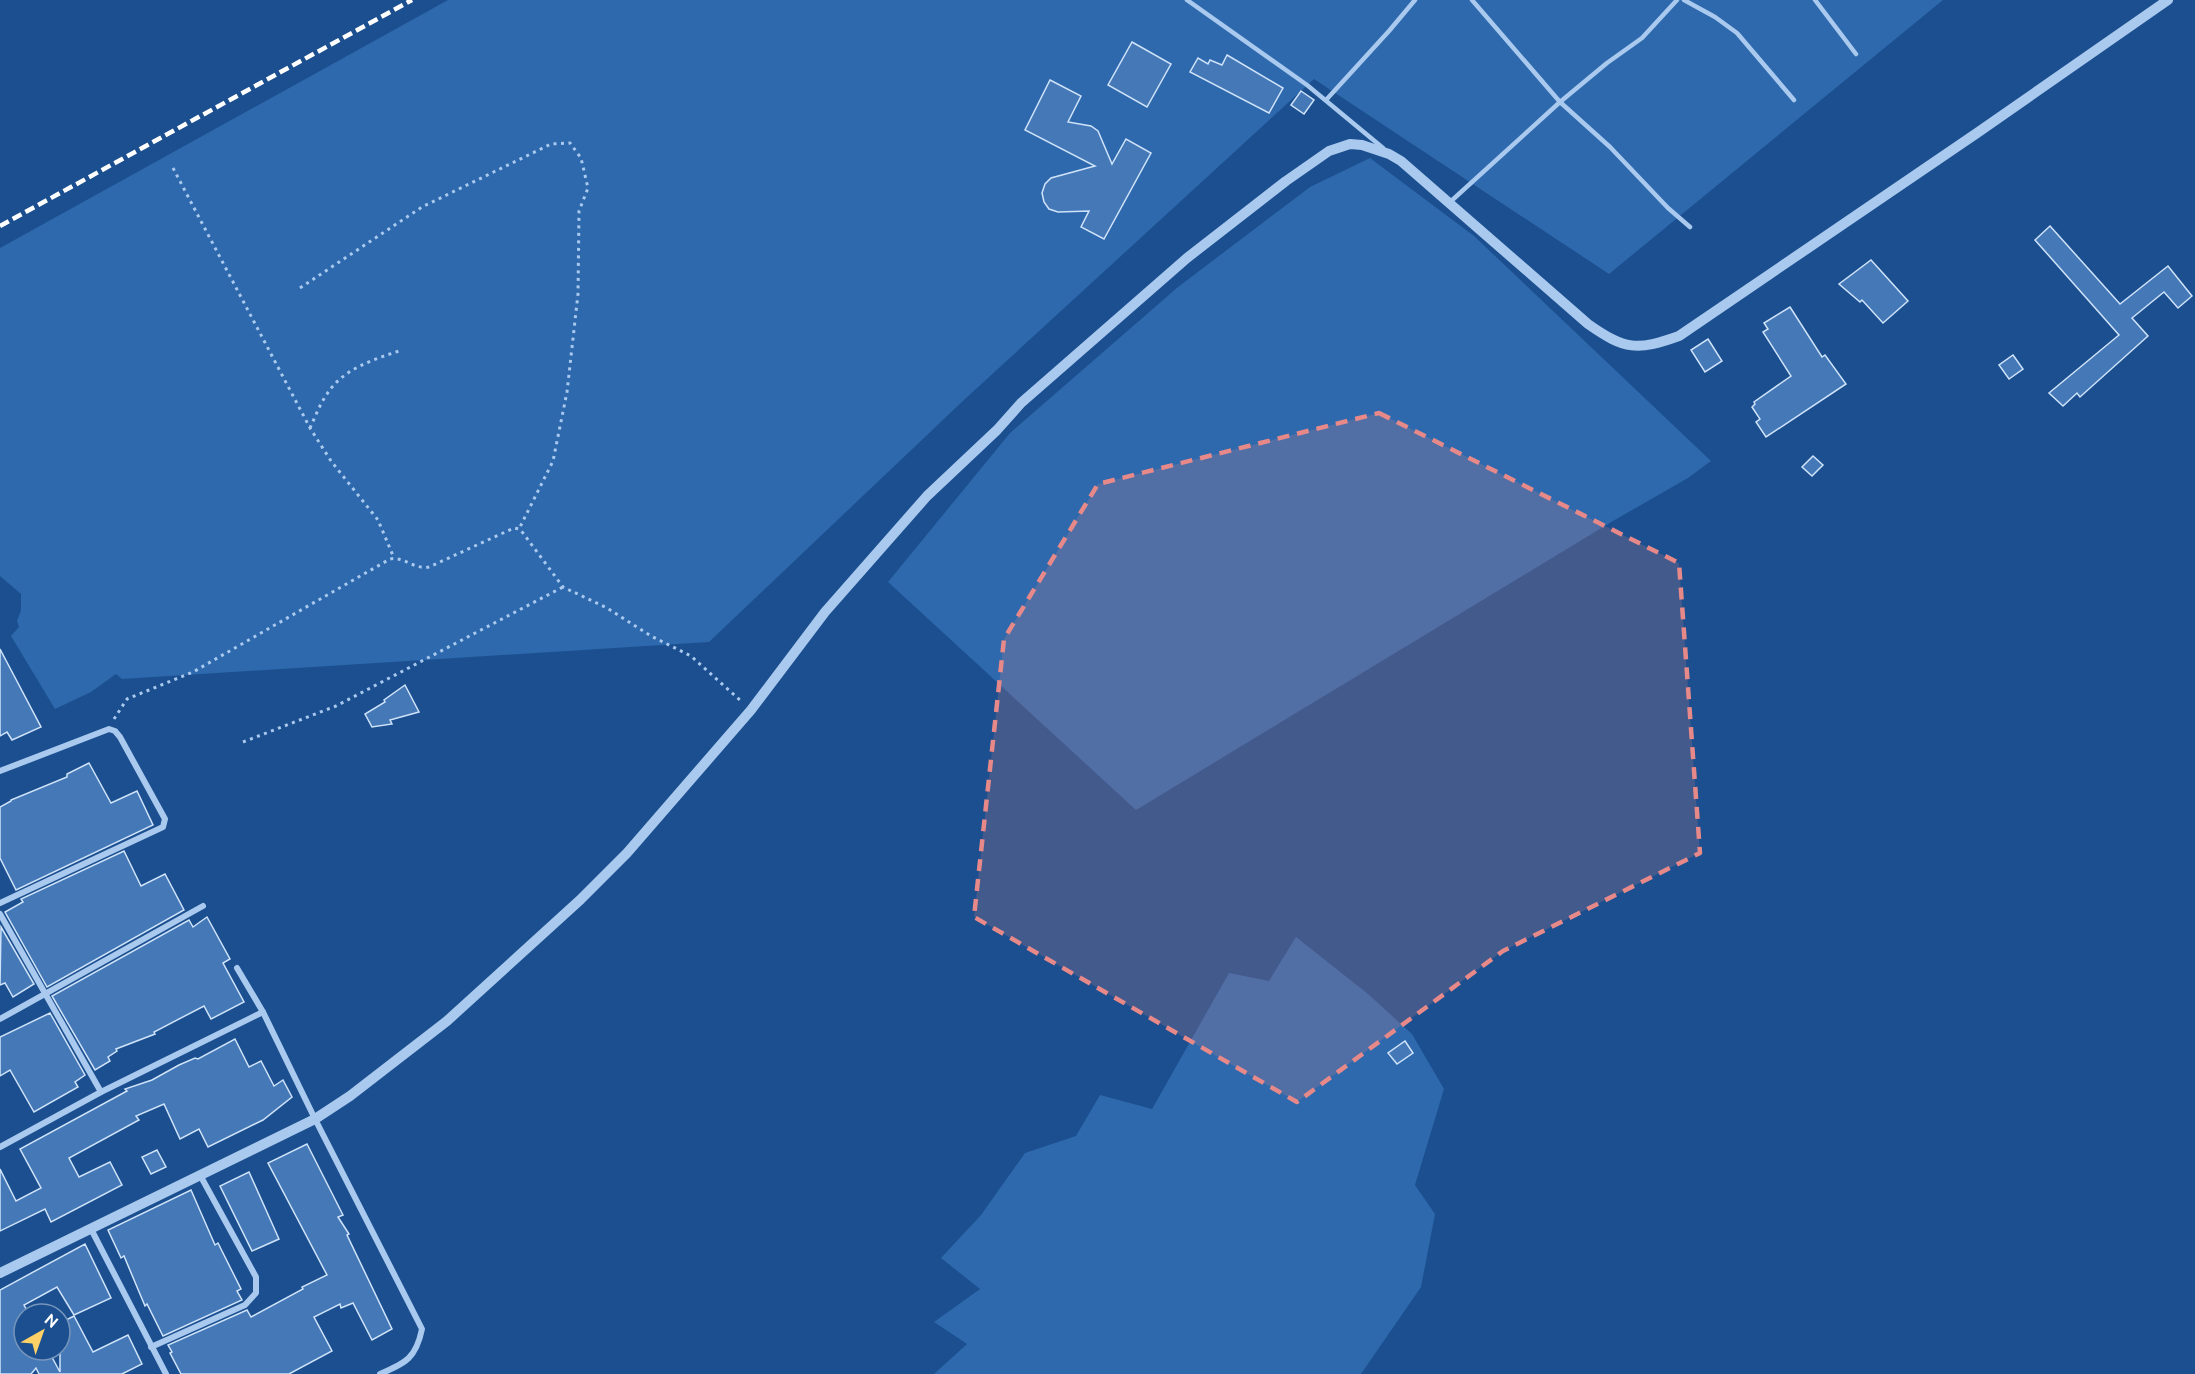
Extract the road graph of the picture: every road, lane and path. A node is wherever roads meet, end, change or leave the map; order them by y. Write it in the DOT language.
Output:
graph roads {
  1 [pos="1187,0"];
  2 [pos="1415,0"];
  3 [pos="1472,0"];
  4 [pos="1677,0"];
  5 [pos="1684,0"];
  6 [pos="1815,0"];
  7 [pos="2168,0"];
  8 [pos="1194,2"];
  9 [pos="1856,54"];
  10 [pos="1326,100"];
  11 [pos="1794,100"];
  12 [pos="1560,102"];
  13 [pos="1389,154"];
  14 [pos="173,168"];
  15 [pos="1449,203"];
  16 [pos="1690,227"];
  17 [pos="300,288"];
  18 [pos="399,351"];
  19 [pos="310,428"];
  20 [pos="519,529"];
  21 [pos="394,558"];
  22 [pos="563,587"];
  23 [pos="750,710"];
  24 [pos="109,729"];
  25 [pos="243,742"];
  26 [pos="0,771"];
  27 [pos="0,903"];
  28 [pos="203,906"];
  29 [pos="0,914"];
  30 [pos="237,968"];
  31 [pos="45,994"];
  32 [pos="263,1012"];
  33 [pos="0,1018"];
  34 [pos="101,1092"];
  35 [pos="315,1119"];
  36 [pos="0,1147"];
  37 [pos="199,1174"];
  38 [pos="91,1228"];
  39 [pos="0,1273"];
  40 [pos="152,1347"];
  41 [pos="166,1374"];
  42 [pos="380,1374"];
  1 -- 8 [label="lane"];
  2 -- 10 [label="lane"];
  3 -- 12 [label="lane"];
  4 -- 12 [label="lane"];
  5 -- 11 [label="lane"];
  6 -- 9 [label="lane"];
  7 -- 15 [label="street"];
  8 -- 10 [label="lane"];
  10 -- 13 [label="lane"];
  12 -- 15 [label="lane"];
  12 -- 16 [label="lane"];
  13 -- 15 [label="street"];
  13 -- 23 [label="street"];
  14 -- 19 [label="path"];
  17 -- 20 [label="path"];
  18 -- 19 [label="path"];
  19 -- 21 [label="path"];
  20 -- 21 [label="path"];
  20 -- 22 [label="path"];
  21 -- 24 [label="path"];
  22 -- 23 [label="path"];
  22 -- 25 [label="path"];
  23 -- 35 [label="street"];
  24 -- 26 [label="street"];
  24 -- 27 [label="street"];
  28 -- 31 [label="street"];
  29 -- 31 [label="street"];
  30 -- 32 [label="street"];
  31 -- 33 [label="street"];
  31 -- 34 [label="street"];
  32 -- 34 [label="street"];
  32 -- 35 [label="street"];
  34 -- 36 [label="street"];
  35 -- 37 [label="street"];
  35 -- 42 [label="street"];
  37 -- 38 [label="street"];
  37 -- 40 [label="street"];
  38 -- 39 [label="street"];
  38 -- 40 [label="street"];
  40 -- 41 [label="street"];
}
